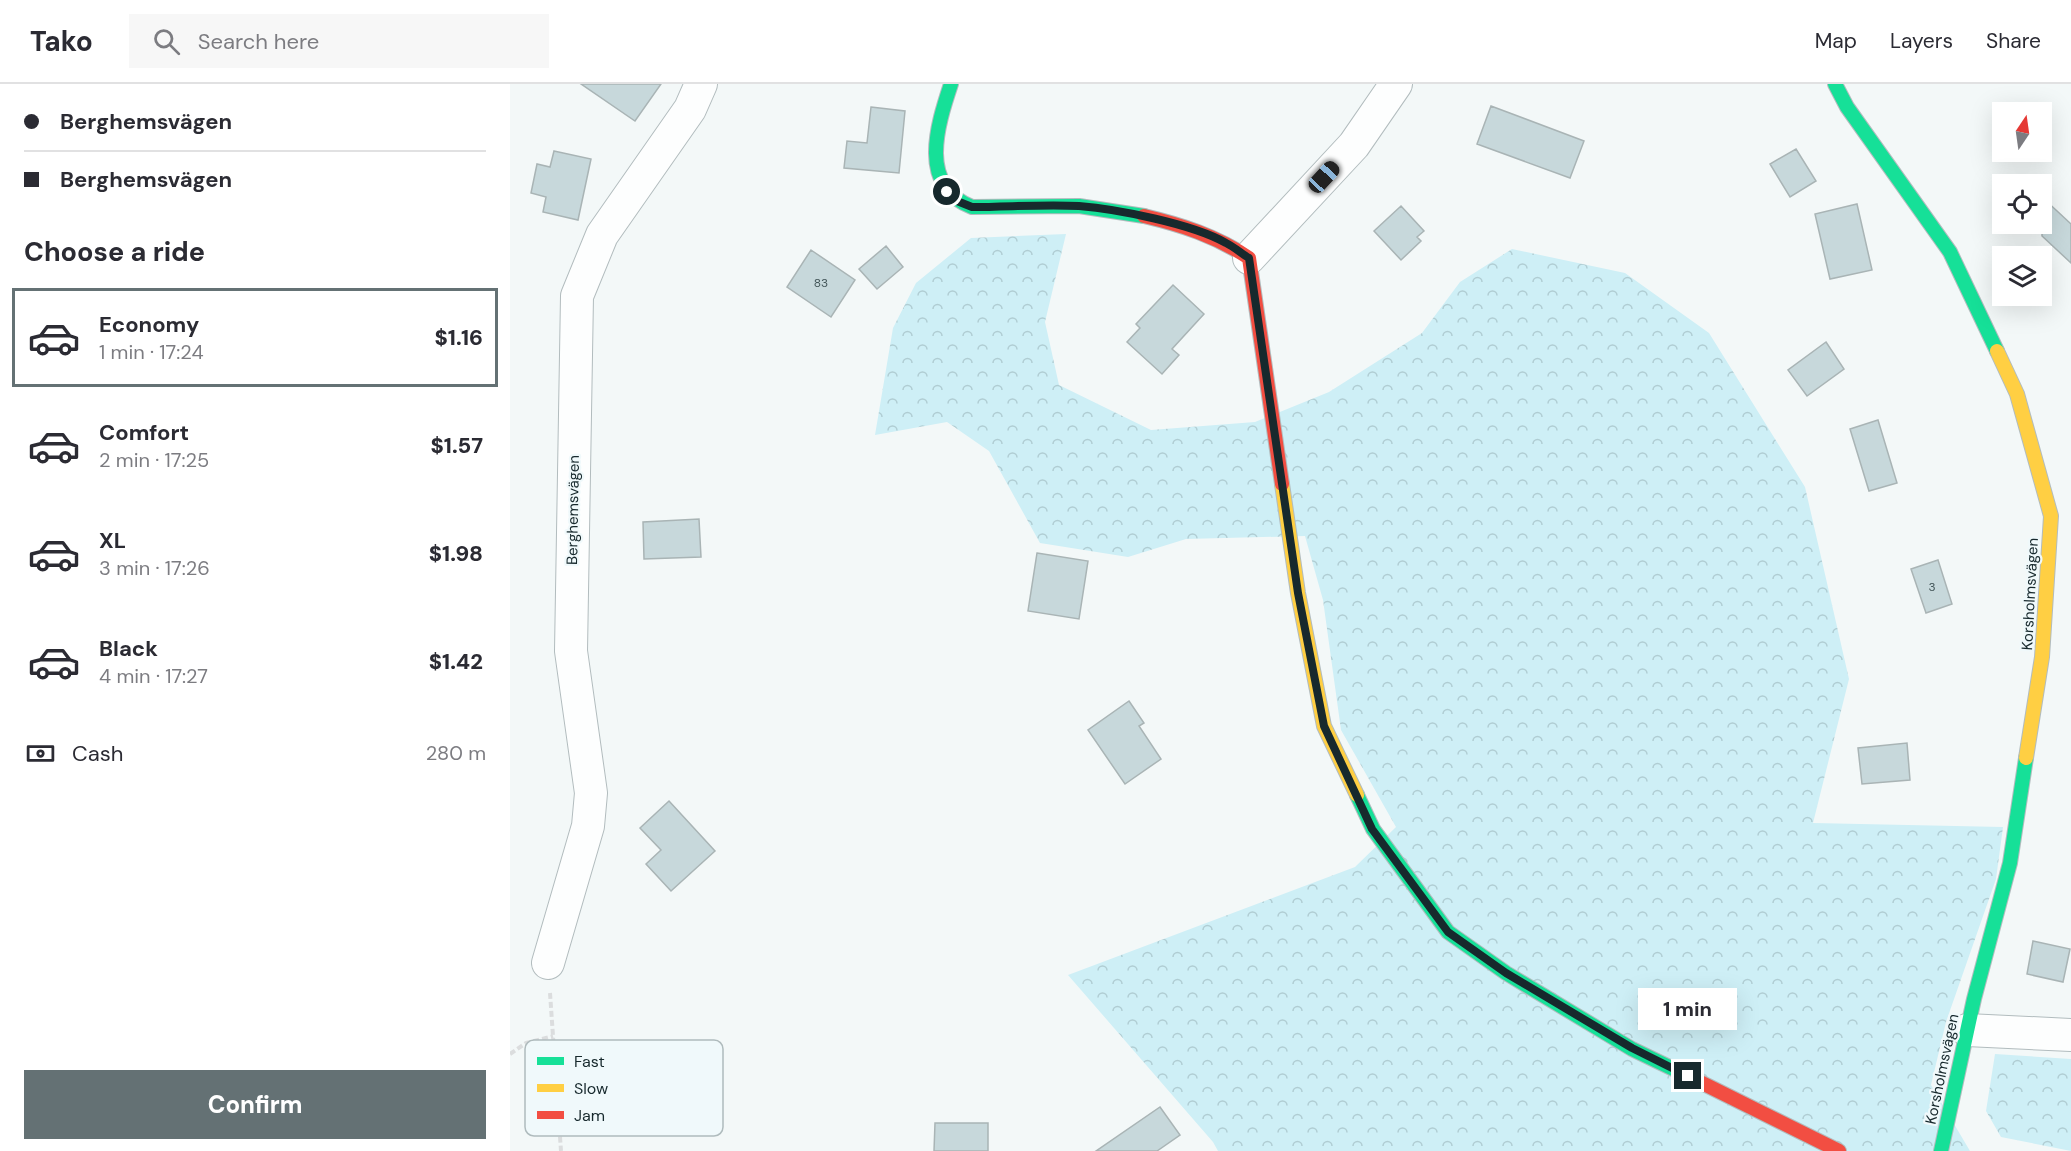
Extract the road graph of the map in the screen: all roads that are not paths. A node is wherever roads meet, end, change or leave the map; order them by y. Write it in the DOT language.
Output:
graph roads {
  1 [pos="701,84"];
  2 [pos="951,84"];
  3 [pos="1396,84"];
  4 [pos="1835,84"];
  5 [pos="1249,258"];
  6 [pos="548,963"];
  7 [pos="1967,1030"];
  8 [pos="2071,1035"];
  9 [pos="1839,1151"];
  10 [pos="1941,1151"];
  1 -- 6 [label="street, Berghemsvägen"];
  2 -- 5 [label="street"];
  3 -- 5 [label="street"];
  4 -- 7 [label="street, Korsholmsvägen"];
  5 -- 9 [label="street"];
  7 -- 8 [label="street"];
  7 -- 10 [label="street, Korsholmsvägen"];
}
